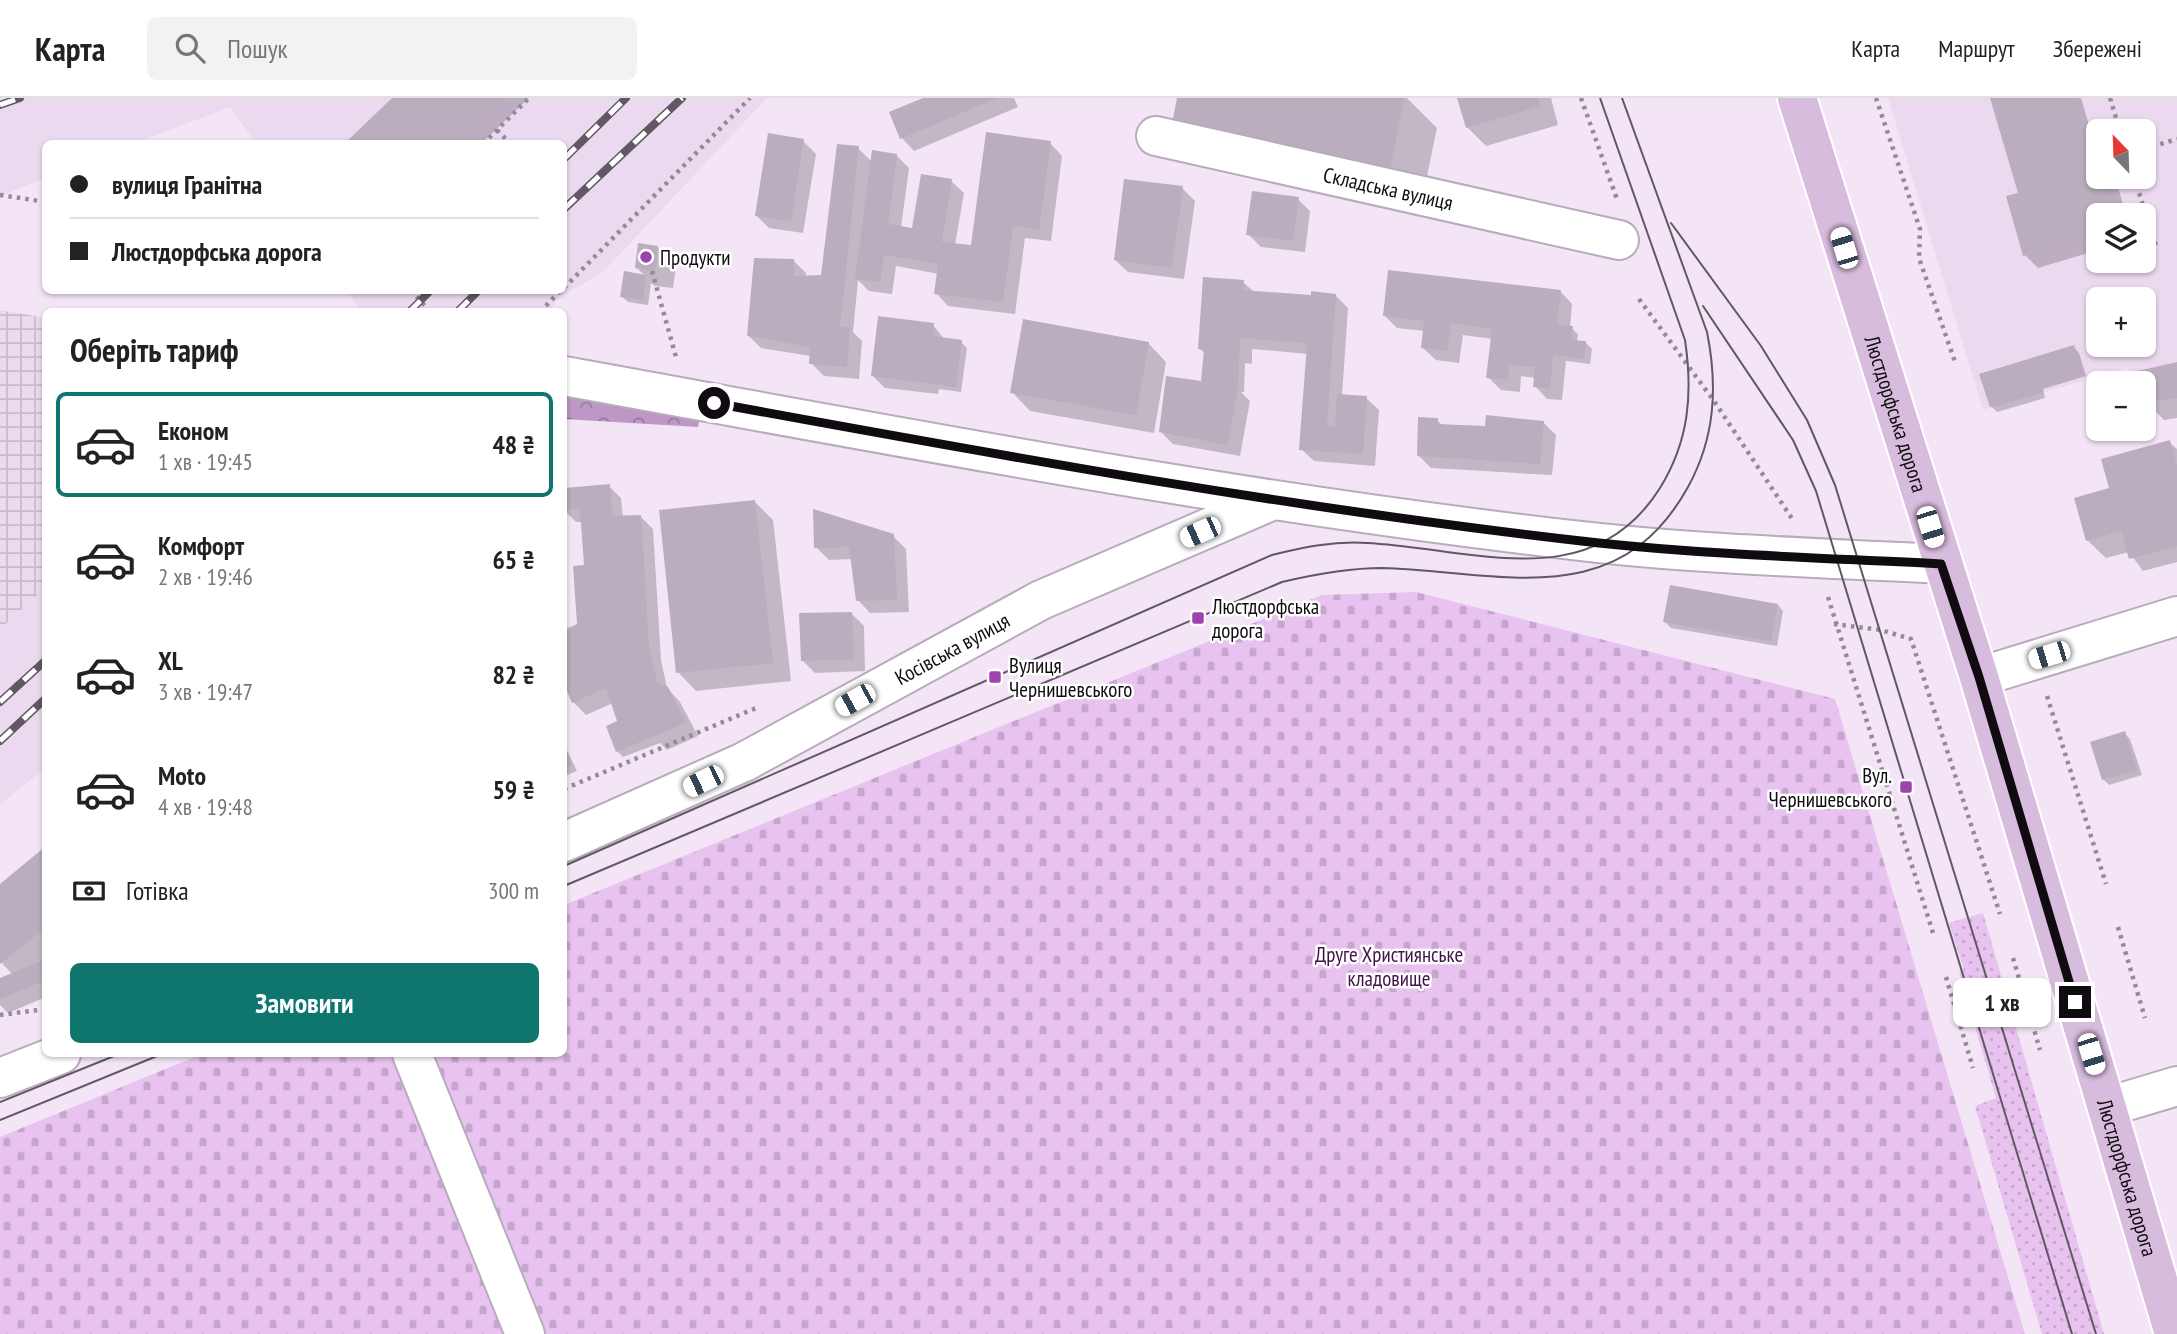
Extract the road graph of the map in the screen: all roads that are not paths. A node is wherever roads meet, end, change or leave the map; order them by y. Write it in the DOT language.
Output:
graph roads {
  1 [pos="1797,98"];
  2 [pos="1156,136"];
  3 [pos="1619,240"];
  4 [pos="567,377"];
  5 [pos="1271,501"];
  6 [pos="1941,564"];
  7 [pos="2177,616"];
  8 [pos="1979,677"];
  9 [pos="567,841"];
  10 [pos="53,1057"];
  11 [pos="413,1057"];
  12 [pos="0,1078"];
  13 [pos="2177,1086"];
  14 [pos="2107,1107"];
  15 [pos="525,1334"];
  16 [pos="2174,1334"];
  1 -- 6 [label="main road, Люстдорфська дорога"];
  2 -- 3 [label="street, Складська вулиця"];
  4 -- 5 [label="street"];
  5 -- 6 [label="street"];
  5 -- 9 [label="street, Косівська вулиця"];
  6 -- 8 [label="main road, Люстдорфська дорога"];
  7 -- 8 [label="street"];
  8 -- 14 [label="main road, Люстдорфська дорога"];
  10 -- 12 [label="street"];
  11 -- 15 [label="street"];
  13 -- 14 [label="street"];
  14 -- 16 [label="main road, Люстдорфська дорога"];
}
